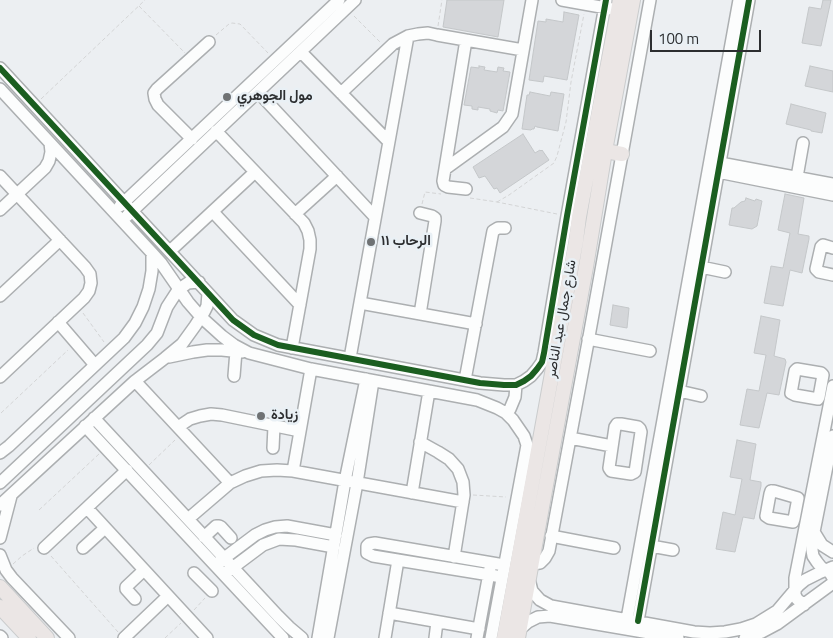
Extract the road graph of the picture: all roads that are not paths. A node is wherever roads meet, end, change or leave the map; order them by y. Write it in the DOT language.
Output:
graph roads {
  1 [pos="532,0"];
  2 [pos="562,0"];
  3 [pos="633,0"];
  4 [pos="650,0"];
  5 [pos="739,0"];
  6 [pos="749,0"];
  7 [pos="347,3"];
  8 [pos="612,4"];
  9 [pos="408,36"];
  10 [pos="466,40"];
  11 [pos="209,42"];
  12 [pos="523,50"];
  13 [pos="301,52"];
  14 [pos="0,68"];
  15 [pos="0,89"];
  16 [pos="258,92"];
  17 [pos="341,93"];
  18 [pos="721,128"];
  19 [pos="216,131"];
  20 [pos="192,139"];
  21 [pos="389,142"];
  22 [pos="803,143"];
  23 [pos="50,144"];
  24 [pos="605,151"];
  25 [pos="622,154"];
  26 [pos="71,166"];
  27 [pos="45,168"];
  28 [pos="719,168"];
  29 [pos="445,169"];
  30 [pos="255,172"];
  31 [pos="0,176"];
  32 [pos="338,176"];
  33 [pos="797,178"];
  34 [pos="833,184"];
  35 [pos="17,194"];
  36 [pos="468,194"];
  37 [pos="833,195"];
  38 [pos="129,206"];
  39 [pos="707,207"];
  40 [pos="0,210"];
  41 [pos="213,212"];
  42 [pos="420,213"];
  43 [pos="295,214"];
  44 [pos="118,216"];
  45 [pos="376,217"];
  46 [pos="573,217"];
  47 [pos="594,220"];
  48 [pos="505,228"];
  49 [pos="60,240"];
  50 [pos="583,242"];
  51 [pos="833,248"];
  52 [pos="170,251"];
  53 [pos="152,253"];
  54 [pos="701,267"];
  55 [pos="725,272"];
  56 [pos="833,275"];
  57 [pos="199,282"];
  58 [pos="178,290"];
  59 [pos="208,293"];
  60 [pos="0,296"];
  61 [pos="360,303"];
  62 [pos="300,305"];
  63 [pos="420,314"];
  64 [pos="201,317"];
  65 [pos="58,322"];
  66 [pos="476,324"];
  67 [pos="588,339"];
  68 [pos="147,345"];
  69 [pos="292,348"];
  70 [pos="236,351"];
  71 [pos="650,351"];
  72 [pos="249,353"];
  73 [pos="550,354"];
  74 [pos="350,358"];
  75 [pos="163,360"];
  76 [pos="95,365"];
  77 [pos="311,370"];
  78 [pos="234,376"];
  79 [pos="0,377"];
  80 [pos="135,380"];
  81 [pos="370,380"];
  82 [pos="465,380"];
  83 [pos="516,385"];
  84 [pos="829,387"];
  85 [pos="429,391"];
  86 [pos="679,392"];
  87 [pos="701,396"];
  88 [pos="506,413"];
  89 [pos="90,422"];
  90 [pos="274,426"];
  91 [pos="181,430"];
  92 [pos="300,431"];
  93 [pos="833,436"];
  94 [pos="570,438"];
  95 [pos="420,442"];
  96 [pos="533,445"];
  97 [pos="612,446"];
  98 [pos="272,448"];
  99 [pos="0,453"];
  100 [pos="831,456"];
  101 [pos="127,470"];
  102 [pos="293,471"];
  103 [pos="829,479"];
  104 [pos="351,482"];
  105 [pos="0,483"];
  106 [pos="230,483"];
  107 [pos="412,493"];
  108 [pos="11,495"];
  109 [pos="463,498"];
  110 [pos="0,505"];
  111 [pos="86,508"];
  112 [pos="652,511"];
  113 [pos="188,519"];
  114 [pos="105,528"];
  115 [pos="814,532"];
  116 [pos="336,535"];
  117 [pos="204,536"];
  118 [pos="551,536"];
  119 [pos="0,538"];
  120 [pos="231,538"];
  121 [pos="651,546"];
  122 [pos="334,547"];
  123 [pos="44,548"];
  124 [pos="83,548"];
  125 [pos="614,548"];
  126 [pos="673,550"];
  127 [pos="833,552"];
  128 [pos="0,555"];
  129 [pos="454,557"];
  130 [pos="398,560"];
  131 [pos="491,563"];
  132 [pos="504,565"];
  133 [pos="223,567"];
  134 [pos="144,570"];
  135 [pos="530,571"];
  136 [pos="831,572"];
  137 [pos="194,573"];
  138 [pos="488,576"];
  139 [pos="502,578"];
  140 [pos="204,582"];
  141 [pos="833,583"];
  142 [pos="0,587"];
  143 [pos="212,591"];
  144 [pos="794,591"];
  145 [pos="168,596"];
  146 [pos="135,599"];
  147 [pos="804,605"];
  148 [pos="0,607"];
  149 [pos="389,614"];
  150 [pos="632,620"];
  151 [pos="437,622"];
  152 [pos="519,633"];
  153 [pos="120,634"];
  154 [pos="478,634"];
  155 [pos="29,638"];
  156 [pos="47,638"];
  157 [pos="69,638"];
  158 [pos="207,638"];
  159 [pos="283,638"];
  160 [pos="302,638"];
  161 [pos="318,638"];
  162 [pos="328,638"];
  163 [pos="385,638"];
  164 [pos="435,638"];
  165 [pos="491,638"];
  166 [pos="504,638"];
  167 [pos="678,638"];
  168 [pos="745,638"];
  1 -- 12 [label="street"];
  2 -- 8 [label="street"];
  3 -- 24 [label="main road, شارع جمال عبد الناصر"];
  4 -- 25 [label="street"];
  5 -- 18 [label="street"];
  6 -- 18 [label="street"];
  7 -- 13 [label="street"];
  7 -- 20 [label="street"];
  8 -- 46 [label="main road, شارع جمال عبد الناصر"];
  9 -- 10 [label="street"];
  9 -- 17 [label="street"];
  9 -- 21 [label="street"];
  10 -- 12 [label="street"];
  10 -- 29 [label="street"];
  11 -- 20 [label="street"];
  12 -- 29 [label="street"];
  13 -- 16 [label="street"];
  13 -- 17 [label="street"];
  14 -- 38 [label="street"];
  15 -- 23 [label="street"];
  16 -- 19 [label="street"];
  16 -- 32 [label="street"];
  17 -- 21 [label="street"];
  18 -- 28 [label="street"];
  18 -- 39 [label="street"];
  19 -- 30 [label="street"];
  19 -- 38 [label="street"];
  20 -- 38 [label="street"];
  21 -- 45 [label="street"];
  22 -- 33 [label="street"];
  23 -- 26 [label="street"];
  23 -- 27 [label="street"];
  24 -- 25 [label="main road"];
  24 -- 47 [label="main road, شارع جمال عبد الناصر"];
  25 -- 67 [label="street"];
  26 -- 27 [label="street"];
  26 -- 44 [label="street"];
  27 -- 35 [label="street"];
  28 -- 33 [label="street"];
  28 -- 37 [label="street"];
  28 -- 39 [label="street"];
  29 -- 36 [label="street"];
  30 -- 41 [label="street"];
  30 -- 43 [label="street"];
  31 -- 35 [label="street"];
  32 -- 43 [label="street"];
  32 -- 45 [label="street"];
  33 -- 34 [label="street"];
  35 -- 40 [label="street"];
  35 -- 49 [label="street"];
  38 -- 44 [label="street"];
  38 -- 52 [label="street"];
  39 -- 54 [label="street"];
  39 -- 112 [label="street"];
  41 -- 52 [label="street"];
  41 -- 62 [label="street"];
  42 -- 63 [label="street"];
  43 -- 62 [label="street"];
  44 -- 53 [label="street"];
  45 -- 61 [label="street"];
  46 -- 47 [label="main road"];
  46 -- 50 [label="main road, شارع جمال عبد الناصر"];
  46 -- 73 [label="street"];
  47 -- 50 [label="main road, شارع جمال عبد الناصر"];
  48 -- 66 [label="street"];
  49 -- 60 [label="street"];
  49 -- 65 [label="street"];
  50 -- 73 [label="main road, شارع جمال عبد الناصر"];
  50 -- 135 [label="main road, شارع جمال عبد الناصر"];
  51 -- 56 [label="street"];
  52 -- 57 [label="street"];
  53 -- 58 [label="street"];
  53 -- 76 [label="street"];
  54 -- 55 [label="street"];
  54 -- 86 [label="street"];
  57 -- 58 [label="street"];
  57 -- 59 [label="street"];
  58 -- 64 [label="street"];
  58 -- 68 [label="street"];
  59 -- 64 [label="street"];
  59 -- 69 [label="street"];
  61 -- 63 [label="street"];
  61 -- 74 [label="street"];
  62 -- 69 [label="street"];
  63 -- 66 [label="street"];
  64 -- 72 [label="street"];
  64 -- 75 [label="street"];
  65 -- 76 [label="street"];
  65 -- 79 [label="street"];
  66 -- 82 [label="street"];
  67 -- 71 [label="street"];
  67 -- 94 [label="street"];
  68 -- 75 [label="street"];
  68 -- 105 [label="street"];
  69 -- 74 [label="street"];
  70 -- 72 [label="street"];
  70 -- 75 [label="street"];
  70 -- 78 [label="street"];
  72 -- 77 [label="street"];
  73 -- 83 [label="street"];
  73 -- 96 [label="main road, شارع جمال عبد الناصر"];
  74 -- 82 [label="street"];
  75 -- 80 [label="street"];
  76 -- 99 [label="street"];
  77 -- 81 [label="street"];
  77 -- 92 [label="street"];
  80 -- 89 [label="street"];
  80 -- 91 [label="street"];
  81 -- 85 [label="street"];
  81 -- 104 [label="street"];
  82 -- 83 [label="street"];
  83 -- 88 [label="street"];
  84 -- 144 [label="street"];
  85 -- 88 [label="street"];
  85 -- 95 [label="street"];
  86 -- 87 [label="street"];
  86 -- 112 [label="street"];
  88 -- 96 [label="street"];
  89 -- 101 [label="street"];
  89 -- 108 [label="street"];
  89 -- 113 [label="street"];
  90 -- 91 [label="street"];
  90 -- 92 [label="street"];
  90 -- 98 [label="street"];
  91 -- 106 [label="street"];
  92 -- 102 [label="street"];
  93 -- 100 [label="street"];
  94 -- 97 [label="street"];
  94 -- 118 [label="street"];
  95 -- 107 [label="street"];
  95 -- 109 [label="street"];
  96 -- 132 [label="street"];
  96 -- 166 [label="main road, شارع جمال عبد الناصر"];
  100 -- 103 [label="street"];
  101 -- 111 [label="street"];
  101 -- 133 [label="street"];
  102 -- 104 [label="street"];
  102 -- 106 [label="street"];
  103 -- 115 [label="street"];
  104 -- 107 [label="street"];
  104 -- 116 [label="street"];
  104 -- 162 [label="street"];
  106 -- 113 [label="street"];
  107 -- 109 [label="street"];
  108 -- 110 [label="street"];
  108 -- 119 [label="street"];
  109 -- 129 [label="street"];
  111 -- 114 [label="street"];
  111 -- 123 [label="street"];
  112 -- 121 [label="street"];
  112 -- 150 [label="street"];
  113 -- 117 [label="street"];
  114 -- 124 [label="street"];
  114 -- 134 [label="street"];
  115 -- 127 [label="street"];
  115 -- 136 [label="street"];
  116 -- 122 [label="street"];
  116 -- 133 [label="street"];
  117 -- 120 [label="street"];
  117 -- 133 [label="street"];
  118 -- 125 [label="street"];
  118 -- 135 [label="street"];
  121 -- 126 [label="street"];
  121 -- 150 [label="street"];
  122 -- 133 [label="street"];
  122 -- 161 [label="street"];
  128 -- 157 [label="street"];
  129 -- 130 [label="street"];
  129 -- 131 [label="street"];
  130 -- 138 [label="street"];
  130 -- 149 [label="street"];
  131 -- 132 [label="street"];
  131 -- 138 [label="street"];
  132 -- 139 [label="street"];
  133 -- 140 [label="street"];
  133 -- 159 [label="street"];
  133 -- 160 [label="street"];
  134 -- 145 [label="street"];
  134 -- 146 [label="street"];
  135 -- 150 [label="street"];
  135 -- 152 [label="main road, شارع جمال عبد الناصر"];
  136 -- 144 [label="street"];
  137 -- 140 [label="street"];
  138 -- 139 [label="street"];
  138 -- 154 [label="street"];
  139 -- 165 [label="street"];
  140 -- 143 [label="street"];
  141 -- 147 [label="street"];
  142 -- 156 [label="main road"];
  144 -- 147 [label="street"];
  144 -- 150 [label="street"];
  145 -- 153 [label="street"];
  145 -- 158 [label="street"];
  147 -- 168 [label="street"];
  148 -- 155 [label="main road"];
  149 -- 151 [label="street"];
  149 -- 163 [label="street"];
  151 -- 154 [label="street"];
  151 -- 164 [label="street"];
  152 -- 167 [label="street"];
}
